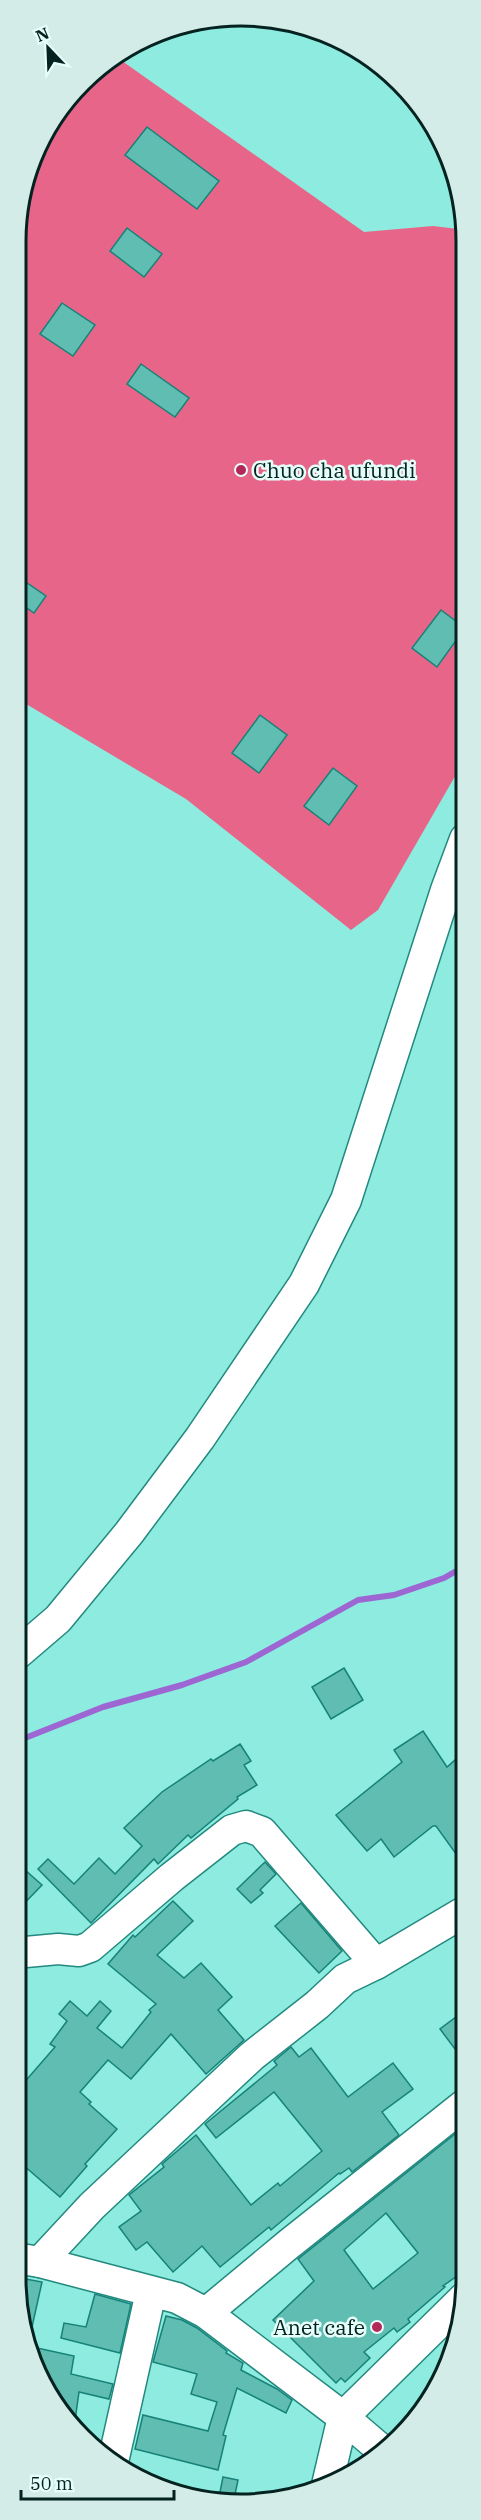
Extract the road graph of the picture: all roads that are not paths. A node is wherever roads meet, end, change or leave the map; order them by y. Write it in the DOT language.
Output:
graph roads {
  1 [pos="456,863"];
  2 [pos="26,1646"];
  3 [pos="456,1917"];
  4 [pos="26,1952"];
  5 [pos="376,1964"];
  6 [pos="456,2111"];
  7 [pos="28,2260"];
  8 [pos="151,2292"];
  9 [pos="454,2308"];
  10 [pos="206,2313"];
  11 [pos="343,2417"];
  12 [pos="376,2446"];
  13 [pos="115,2454"];
  14 [pos="329,2475"];
  1 -- 2 [label="street"];
  3 -- 5 [label="street"];
  4 -- 5 [label="street"];
  5 -- 7 [label="street"];
  6 -- 10 [label="street"];
  7 -- 8 [label="street"];
  8 -- 10 [label="street"];
  8 -- 13 [label="street"];
  9 -- 11 [label="street"];
  10 -- 11 [label="street"];
  11 -- 12 [label="street"];
  11 -- 14 [label="street"];
}
